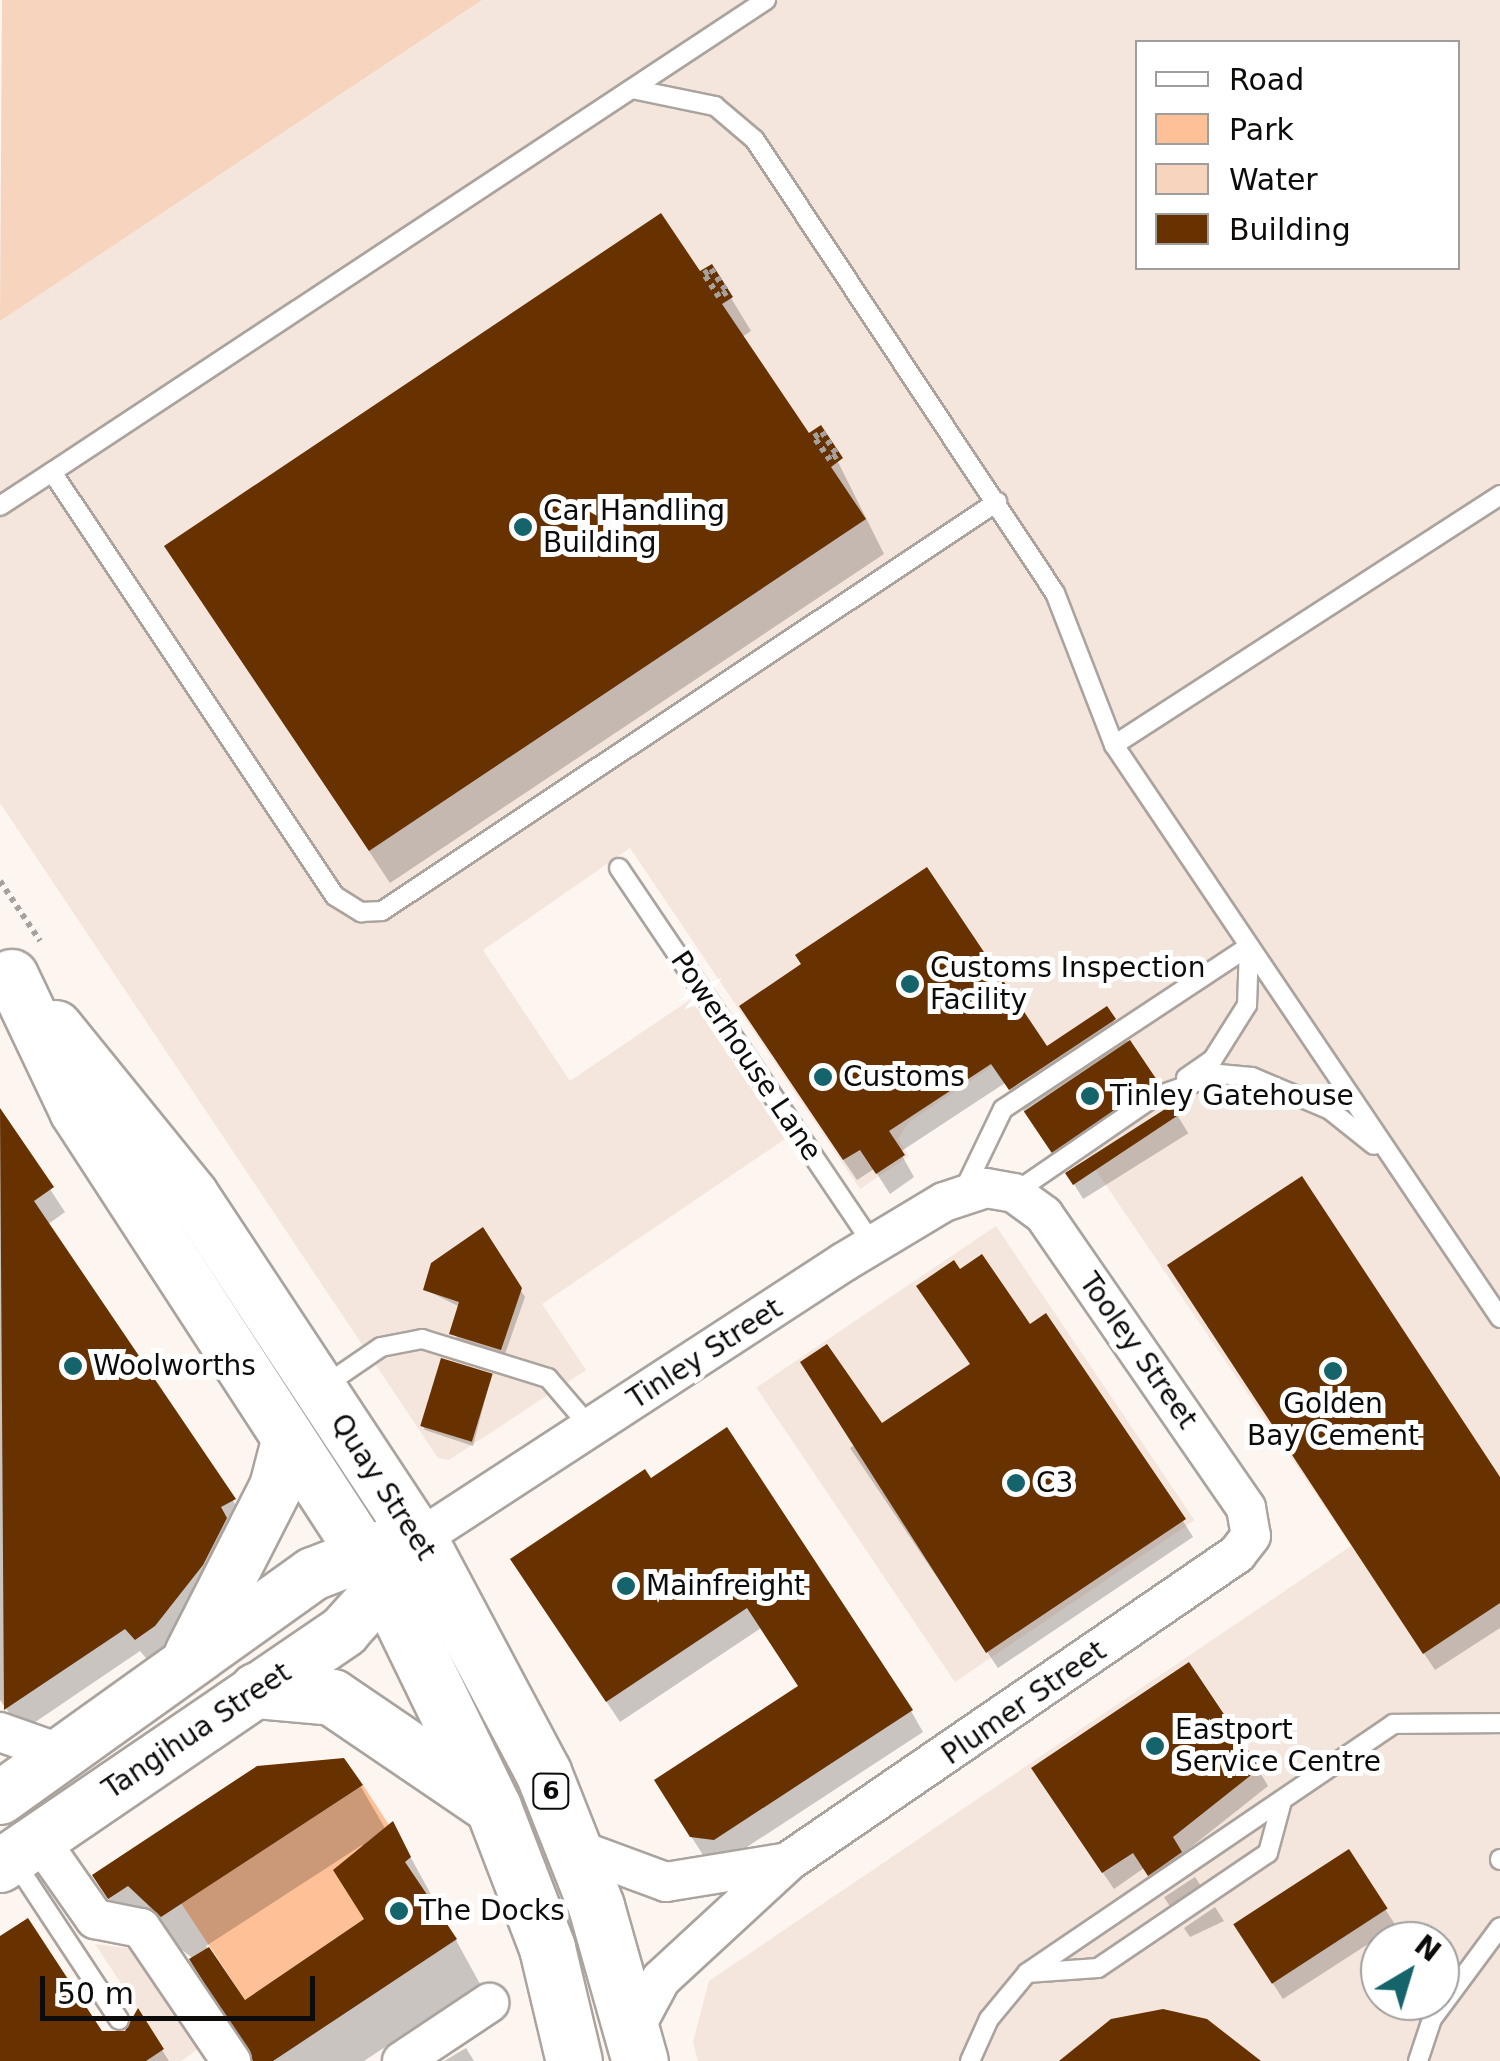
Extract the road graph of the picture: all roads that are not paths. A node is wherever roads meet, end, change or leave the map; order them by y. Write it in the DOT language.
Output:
graph roads {
  1 [pos="766,0"];
  2 [pos="632,89"];
  3 [pos="52,472"];
  4 [pos="997,502"];
  5 [pos="1497,504"];
  6 [pos="0,506"];
  7 [pos="1114,745"];
  8 [pos="619,868"];
  9 [pos="1249,946"];
  10 [pos="6,967"];
  11 [pos="1186,1078"];
  12 [pos="1390,1158"];
  13 [pos="992,1191"];
  14 [pos="873,1245"];
  15 [pos="1497,1307"];
  16 [pos="320,1390"];
  17 [pos="592,1428"];
  18 [pos="288,1441"];
  19 [pos="1251,1536"];
  20 [pos="419,1539"];
  21 [pos="374,1570"];
  22 [pos="188,1660"];
  23 [pos="257,1690"];
  24 [pos="1500,1723"];
  25 [pos="0,1732"];
  26 [pos="62,1754"];
  27 [pos="0,1798"];
  28 [pos="1282,1801"];
  29 [pos="493,1806"];
  30 [pos="574,1848"];
  31 [pos="17,1854"];
  32 [pos="789,1862"];
  33 [pos="1500,1926"];
  34 [pos="1028,1973"];
  35 [pos="490,2003"];
  36 [pos="120,2020"];
  37 [pos="636,2046"];
  38 [pos="220,2057"];
  39 [pos="402,2061"];
  40 [pos="574,2061"];
  41 [pos="970,2061"];
  42 [pos="1418,2061"];
  1 -- 2 [label="lane"];
  2 -- 3 [label="lane"];
  2 -- 4 [label="lane"];
  3 -- 4 [label="lane"];
  3 -- 6 [label="lane"];
  4 -- 7 [label="lane"];
  5 -- 7 [label="lane"];
  7 -- 9 [label="lane"];
  8 -- 14 [label="lane, Powerhouse Lane"];
  9 -- 11 [label="lane"];
  9 -- 12 [label="lane"];
  9 -- 13 [label="lane"];
  10 -- 16 [label="main road, Quay Street / 6"];
  10 -- 18 [label="main road, Quay Street / 6"];
  11 -- 12 [label="lane"];
  11 -- 13 [label="lane"];
  12 -- 15 [label="lane"];
  13 -- 14 [label="street, Tinley Street"];
  13 -- 19 [label="street, Tooley Street"];
  14 -- 17 [label="street, Tinley Street"];
  16 -- 17 [label="lane"];
  16 -- 20 [label="main road, Quay Street / 6"];
  17 -- 20 [label="street, Tinley Street"];
  18 -- 21 [label="main road, Quay Street / 6"];
  18 -- 22 [label="main road"];
  19 -- 32 [label="street, Plumer Street"];
  20 -- 21 [label="main road"];
  20 -- 30 [label="main road, Quay Street / 6"];
  21 -- 22 [label="main road, Tangihua Street"];
  21 -- 23 [label="main road, Tangihua Street"];
  21 -- 29 [label="main road, Quay Street / 6"];
  22 -- 26 [label="main road, Tangihua Street"];
  23 -- 29 [label="main road"];
  23 -- 31 [label="main road, Tangihua Street"];
  24 -- 28 [label="lane"];
  25 -- 26 [label="street"];
  26 -- 27 [label="main road, Tangihua Street"];
  28 -- 34 [label="lane"];
  28 -- 34 [label="lane"];
  29 -- 40 [label="main road, Quay Street / 6"];
  30 -- 32 [label="street, Plumer Street"];
  30 -- 37 [label="main road, Quay Street / 6"];
  31 -- 36 [label="lane"];
  31 -- 38 [label="street"];
  32 -- 37 [label="street, Plumer Street"];
  33 -- 42 [label="lane"];
  34 -- 41 [label="lane"];
  35 -- 39 [label="street"];
}
